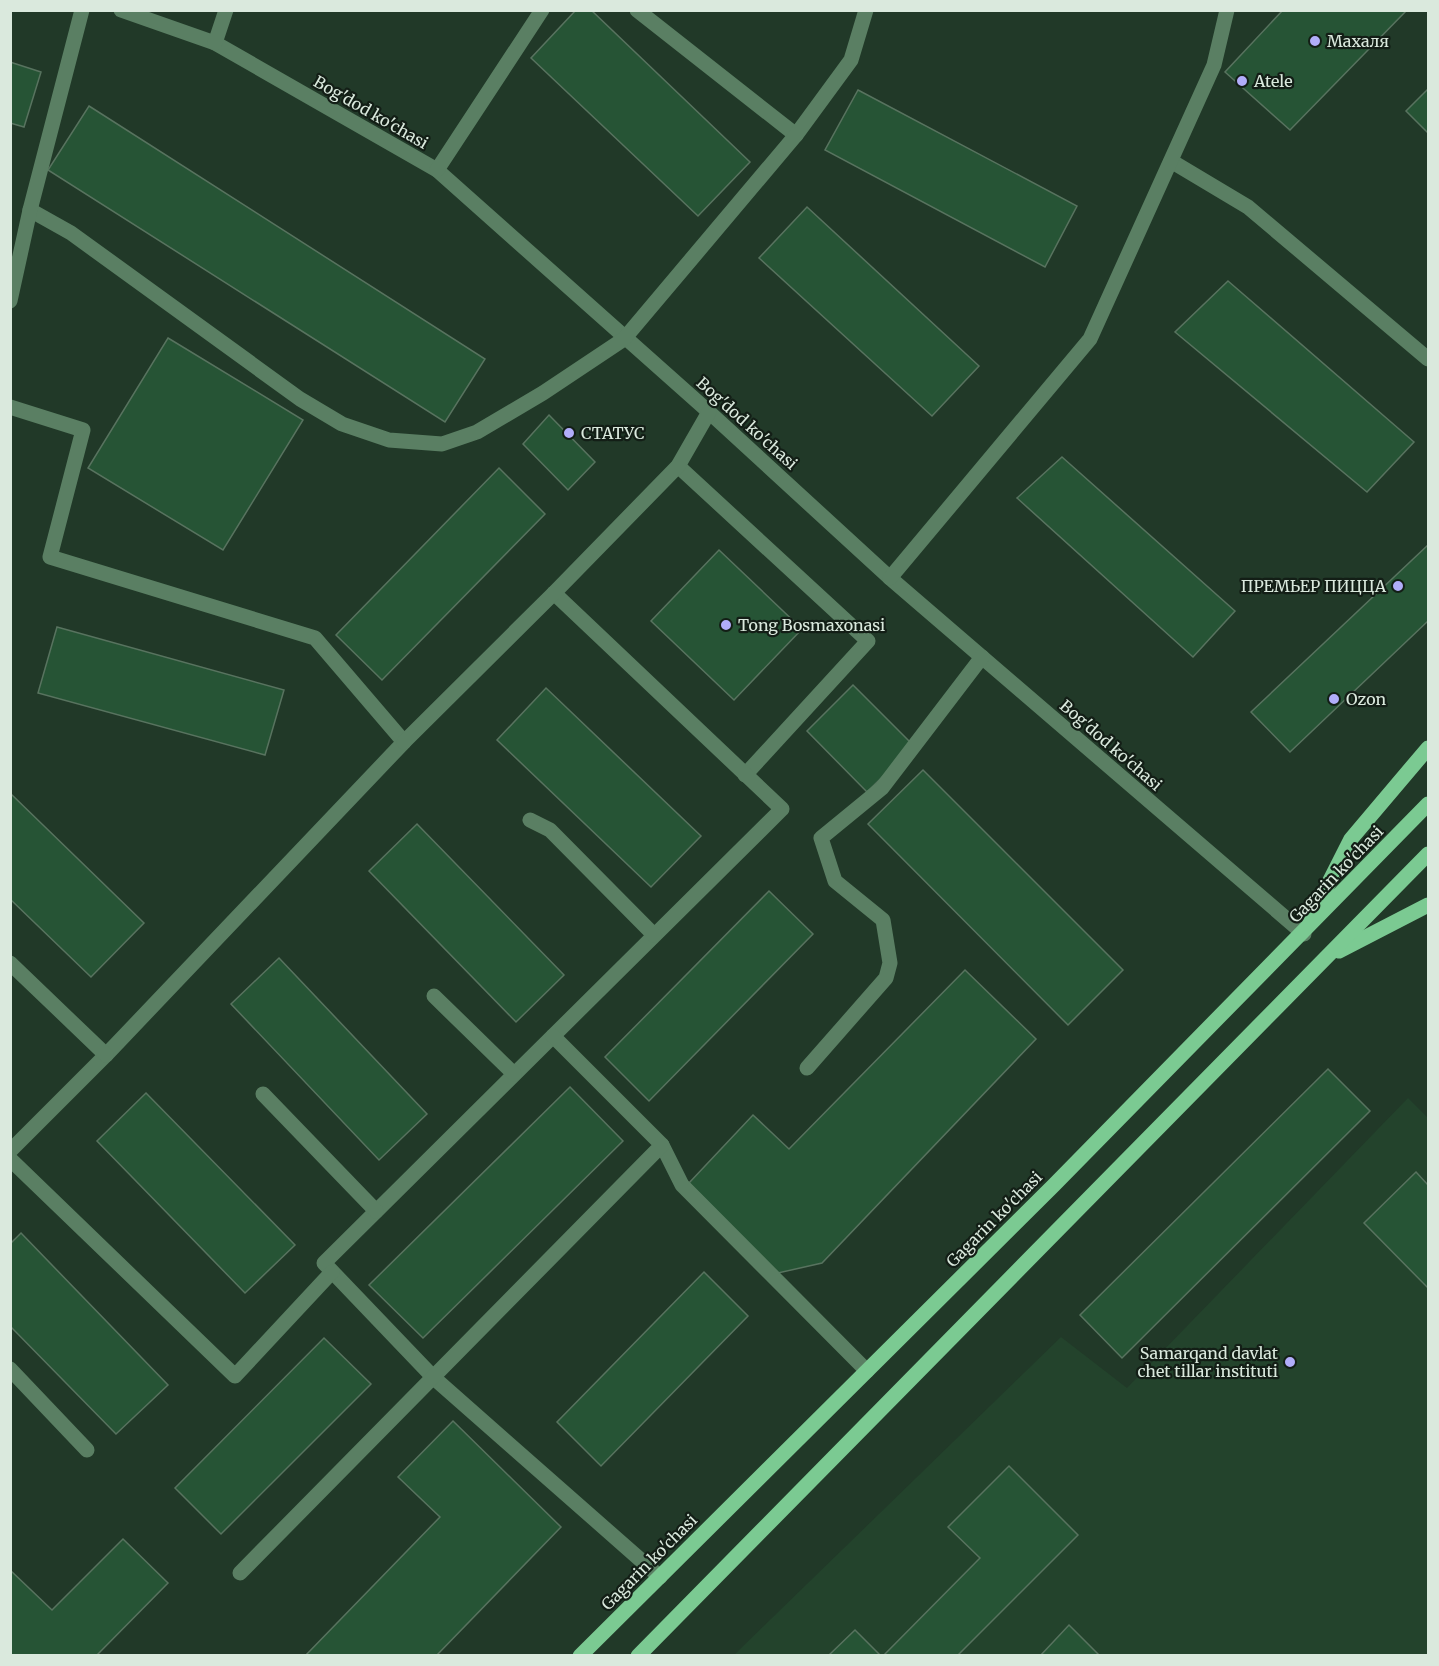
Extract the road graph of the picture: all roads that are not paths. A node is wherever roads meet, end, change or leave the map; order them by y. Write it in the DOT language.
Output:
graph roads {
  1 [pos="82,10"];
  2 [pos="120,10"];
  3 [pos="226,10"];
  4 [pos="542,10"];
  5 [pos="637,10"];
  6 [pos="866,10"];
  7 [pos="1227,10"];
  8 [pos="215,43"];
  9 [pos="796,135"];
  10 [pos="1171,161"];
  11 [pos="437,170"];
  12 [pos="30,210"];
  13 [pos="10,301"];
  14 [pos="624,339"];
  15 [pos="1428,359"];
  16 [pos="10,407"];
  17 [pos="709,412"];
  18 [pos="678,466"];
  19 [pos="890,578"];
  20 [pos="554,593"];
  21 [pos="982,657"];
  22 [pos="404,742"];
  23 [pos="1428,748"];
  24 [pos="745,775"];
  25 [pos="1428,804"];
  26 [pos="530,820"];
  27 [pos="1428,854"];
  28 [pos="1428,905"];
  29 [pos="1304,934"];
  30 [pos="654,935"];
  31 [pos="1328,957"];
  32 [pos="10,963"];
  33 [pos="434,996"];
  34 [pos="553,1036"];
  35 [pos="106,1055"];
  36 [pos="807,1068"];
  37 [pos="514,1074"];
  38 [pos="262,1094"];
  39 [pos="662,1145"];
  40 [pos="10,1151"];
  41 [pos="10,1159"];
  42 [pos="376,1211"];
  43 [pos="332,1272"];
  44 [pos="10,1369"];
  45 [pos="867,1371"];
  46 [pos="434,1378"];
  47 [pos="87,1450"];
  48 [pos="240,1573"];
  49 [pos="660,1577"];
  50 [pos="580,1656"];
  51 [pos="638,1656"];
  1 -- 12 [label="street"];
  2 -- 8 [label="street, Bog'dod ko'chasi"];
  3 -- 8 [label="street"];
  4 -- 11 [label="street"];
  5 -- 9 [label="street"];
  6 -- 9 [label="street"];
  7 -- 10 [label="street"];
  8 -- 11 [label="street, Bog'dod ko'chasi"];
  9 -- 14 [label="street"];
  10 -- 15 [label="street"];
  10 -- 19 [label="street"];
  11 -- 14 [label="street, Bog'dod ko'chasi"];
  12 -- 13 [label="street"];
  12 -- 14 [label="street"];
  14 -- 17 [label="street, Bog'dod ko'chasi"];
  16 -- 22 [label="street"];
  17 -- 18 [label="street"];
  17 -- 19 [label="street, Bog'dod ko'chasi"];
  18 -- 20 [label="street"];
  18 -- 24 [label="street"];
  19 -- 21 [label="street, Bog'dod ko'chasi"];
  20 -- 22 [label="street"];
  20 -- 24 [label="street"];
  21 -- 29 [label="street, Bog'dod ko'chasi"];
  21 -- 36 [label="street"];
  22 -- 35 [label="street"];
  23 -- 29 [label="main road"];
  24 -- 30 [label="street"];
  25 -- 29 [label="main road, Gagarin ko'chasi"];
  26 -- 30 [label="street"];
  27 -- 31 [label="main road"];
  28 -- 31 [label="main road"];
  29 -- 45 [label="main road, Gagarin ko'chasi"];
  30 -- 34 [label="street"];
  31 -- 51 [label="main road"];
  32 -- 35 [label="street"];
  33 -- 37 [label="street"];
  34 -- 37 [label="street"];
  34 -- 39 [label="street"];
  35 -- 40 [label="street"];
  37 -- 42 [label="street"];
  38 -- 42 [label="street"];
  39 -- 45 [label="street"];
  39 -- 46 [label="street"];
  41 -- 43 [label="street"];
  42 -- 43 [label="street"];
  43 -- 46 [label="street"];
  44 -- 47 [label="street"];
  45 -- 49 [label="main road, Gagarin ko'chasi"];
  46 -- 48 [label="street"];
  46 -- 49 [label="street"];
  49 -- 50 [label="main road, Gagarin ko'chasi"];
}
